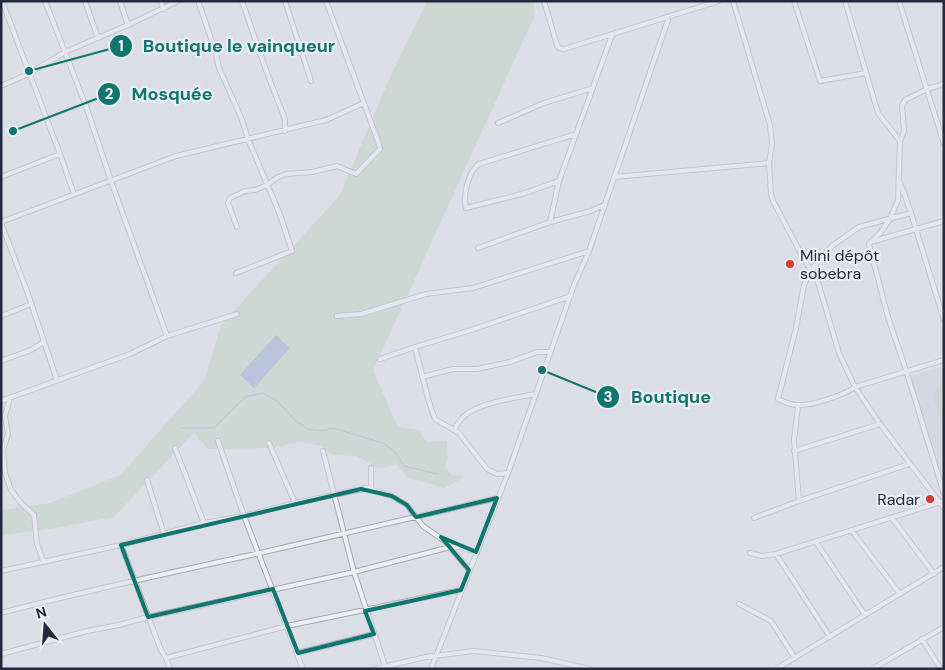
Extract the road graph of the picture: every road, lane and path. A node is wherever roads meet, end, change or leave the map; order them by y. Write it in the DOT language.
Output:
graph roads {
  1 [pos="2,1"];
  2 [pos="45,1"];
  3 [pos="85,1"];
  4 [pos="120,1"];
  5 [pos="161,1"];
  6 [pos="178,1"];
  7 [pos="198,1"];
  8 [pos="242,1"];
  9 [pos="285,1"];
  10 [pos="326,1"];
  11 [pos="544,1"];
  12 [pos="719,1"];
  13 [pos="733,1"];
  14 [pos="794,1"];
  15 [pos="845,1"];
  16 [pos="899,1"];
  17 [pos="163,9"];
  18 [pos="669,17"];
  19 [pos="128,26"];
  20 [pos="612,35"];
  21 [pos="98,38"];
  22 [pos="65,52"];
  23 [pos="866,73"];
  24 [pos="28,74"];
  25 [pos="311,81"];
  26 [pos="944,84"];
  27 [pos="1,86"];
  28 [pos="593,88"];
  29 [pos="927,89"];
  30 [pos="364,103"];
  31 [pos="498,123"];
  32 [pos="285,131"];
  33 [pos="576,134"];
  34 [pos="248,139"];
  35 [pos="900,141"];
  36 [pos="944,144"];
  37 [pos="60,154"];
  38 [pos="769,163"];
  39 [pos="1,177"];
  40 [pos="614,177"];
  41 [pos="111,181"];
  42 [pos="559,181"];
  43 [pos="899,181"];
  44 [pos="267,185"];
  45 [pos="74,194"];
  46 [pos="604,205"];
  47 [pos="911,213"];
  48 [pos="890,219"];
  49 [pos="944,220"];
  50 [pos="1,222"];
  51 [pos="550,222"];
  52 [pos="238,227"];
  53 [pos="916,229"];
  54 [pos="871,242"];
  55 [pos="478,248"];
  56 [pos="589,251"];
  57 [pos="811,270"];
  58 [pos="236,273"];
  59 [pos="571,296"];
  60 [pos="32,304"];
  61 [pos="237,314"];
  62 [pos="1,316"];
  63 [pos="337,316"];
  64 [pos="944,320"];
  65 [pos="168,336"];
  66 [pos="44,342"];
  67 [pos="415,347"];
  68 [pos="552,352"];
  69 [pos="1,360"];
  70 [pos="380,360"];
  71 [pos="944,360"];
  72 [pos="906,370"];
  73 [pos="422,377"];
  74 [pos="57,380"];
  75 [pos="856,387"];
  76 [pos="536,394"];
  77 [pos="10,398"];
  78 [pos="1,401"];
  79 [pos="798,406"];
  80 [pos="880,424"];
  81 [pos="455,430"];
  82 [pos="218,441"];
  83 [pos="269,443"];
  84 [pos="175,448"];
  85 [pos="322,451"];
  86 [pos="794,451"];
  87 [pos="909,464"];
  88 [pos="372,468"];
  89 [pos="508,473"];
  90 [pos="147,480"];
  91 [pos="371,489"];
  92 [pos="944,494"];
  93 [pos="334,495"];
  94 [pos="497,498"];
  95 [pos="799,501"];
  96 [pos="942,502"];
  97 [pos="295,503"];
  98 [pos="944,508"];
  99 [pos="244,516"];
  100 [pos="416,517"];
  101 [pos="754,518"];
  102 [pos="892,518"];
  103 [pos="204,523"];
  104 [pos="852,531"];
  105 [pos="164,534"];
  106 [pos="344,534"];
  107 [pos="816,542"];
  108 [pos="121,545"];
  109 [pos="450,547"];
  110 [pos="476,552"];
  111 [pos="258,553"];
  112 [pos="750,553"];
  113 [pos="776,554"];
  114 [pos="43,560"];
  115 [pos="944,567"];
  116 [pos="469,570"];
  117 [pos="1,571"];
  118 [pos="354,572"];
  119 [pos="934,574"];
  120 [pos="136,581"];
  121 [pos="273,589"];
  122 [pos="461,590"];
  123 [pos="900,594"];
  124 [pos="739,604"];
  125 [pos="366,611"];
  126 [pos="1,613"];
  127 [pos="865,615"];
  128 [pos="148,617"];
  129 [pos="287,626"];
  130 [pos="944,627"];
  131 [pos="374,634"];
  132 [pos="830,637"];
  133 [pos="922,639"];
  134 [pos="298,653"];
  135 [pos="1,654"];
  136 [pos="436,655"];
  137 [pos="166,658"];
  138 [pos="795,658"];
  139 [pos="383,667"];
  140 [pos="170,669"];
  141 [pos="303,669"];
  142 [pos="374,669"];
  143 [pos="431,669"];
  144 [pos="590,669"];
  145 [pos="776,669"];
  146 [pos="872,669"];
  147 [pos="941,669"];
  1 -- 24 [label="street"];
  2 -- 22 [label="street"];
  3 -- 21 [label="street"];
  4 -- 19 [label="street"];
  5 -- 17 [label="street"];
  6 -- 17 [label="street"];
  7 -- 34 [label="street"];
  8 -- 32 [label="street"];
  9 -- 25 [label="street"];
  10 -- 30 [label="street"];
  11 -- 20 [label="street"];
  12 -- 18 [label="street"];
  13 -- 38 [label="street"];
  14 -- 23 [label="street"];
  15 -- 23 [label="street"];
  16 -- 29 [label="street"];
  17 -- 19 [label="street"];
  18 -- 20 [label="street"];
  18 -- 40 [label="street"];
  19 -- 21 [label="street"];
  20 -- 28 [label="street"];
  21 -- 22 [label="street"];
  22 -- 24 [label="street"];
  22 -- 41 [label="street"];
  23 -- 35 [label="street"];
  24 -- 27 [label="street"];
  24 -- 37 [label="street"];
  26 -- 29 [label="street"];
  28 -- 31 [label="street"];
  28 -- 33 [label="street"];
  29 -- 35 [label="street"];
  29 -- 36 [label="street"];
  30 -- 32 [label="street"];
  30 -- 44 [label="street"];
  32 -- 34 [label="street"];
  33 -- 42 [label="street"];
  33 -- 42 [label="street"];
  34 -- 41 [label="street"];
  34 -- 44 [label="street"];
  35 -- 43 [label="street"];
  37 -- 39 [label="street"];
  37 -- 45 [label="street"];
  38 -- 40 [label="street"];
  38 -- 57 [label="street"];
  40 -- 46 [label="street"];
  41 -- 45 [label="street"];
  41 -- 65 [label="street"];
  42 -- 51 [label="street"];
  43 -- 47 [label="street"];
  43 -- 48 [label="street"];
  44 -- 52 [label="street"];
  44 -- 58 [label="street"];
  45 -- 50 [label="street"];
  46 -- 51 [label="street"];
  46 -- 56 [label="street"];
  47 -- 48 [label="street"];
  47 -- 53 [label="street"];
  48 -- 54 [label="street"];
  48 -- 57 [label="street"];
  49 -- 53 [label="street"];
  50 -- 60 [label="street"];
  51 -- 55 [label="street"];
  53 -- 54 [label="street"];
  53 -- 64 [label="street"];
  54 -- 72 [label="street"];
  56 -- 59 [label="street"];
  56 -- 63 [label="street"];
  57 -- 75 [label="street"];
  57 -- 79 [label="street"];
  59 -- 67 [label="street"];
  59 -- 68 [label="street"];
  60 -- 62 [label="street"];
  60 -- 66 [label="street"];
  61 -- 65 [label="street"];
  65 -- 74 [label="street"];
  66 -- 69 [label="street"];
  66 -- 74 [label="street"];
  67 -- 70 [label="street"];
  67 -- 73 [label="street"];
  68 -- 73 [label="street"];
  68 -- 76 [label="street"];
  71 -- 72 [label="street"];
  72 -- 75 [label="street"];
  72 -- 92 [label="street"];
  73 -- 81 [label="street"];
  74 -- 77 [label="street"];
  75 -- 79 [label="street"];
  75 -- 80 [label="street"];
  76 -- 81 [label="street"];
  76 -- 89 [label="street"];
  77 -- 78 [label="street"];
  77 -- 114 [label="street"];
  79 -- 86 [label="street"];
  80 -- 86 [label="street"];
  80 -- 87 [label="street"];
  81 -- 89 [label="street"];
  82 -- 99 [label="street"];
  83 -- 97 [label="street"];
  84 -- 103 [label="street"];
  85 -- 93 [label="street"];
  86 -- 95 [label="street"];
  87 -- 95 [label="street"];
  87 -- 96 [label="street"];
  88 -- 91 [label="street"];
  89 -- 94 [label="street"];
  90 -- 105 [label="street"];
  91 -- 93 [label="street"];
  91 -- 100 [label="street"];
  93 -- 97 [label="street"];
  93 -- 106 [label="street"];
  94 -- 100 [label="street"];
  94 -- 110 [label="street"];
  95 -- 101 [label="street"];
  96 -- 98 [label="street"];
  96 -- 102 [label="street"];
  97 -- 99 [label="street"];
  99 -- 103 [label="street"];
  99 -- 111 [label="street"];
  100 -- 106 [label="street"];
  100 -- 109 [label="street"];
  102 -- 104 [label="street"];
  102 -- 119 [label="street"];
  103 -- 105 [label="street"];
  104 -- 107 [label="street"];
  104 -- 123 [label="street"];
  105 -- 108 [label="street"];
  106 -- 111 [label="street"];
  106 -- 118 [label="street"];
  107 -- 113 [label="street"];
  107 -- 127 [label="street"];
  108 -- 114 [label="street"];
  108 -- 120 [label="street"];
  109 -- 110 [label="street"];
  109 -- 116 [label="street"];
  109 -- 118 [label="street"];
  110 -- 116 [label="street"];
  111 -- 120 [label="street"];
  111 -- 121 [label="street"];
  112 -- 113 [label="street"];
  113 -- 132 [label="street"];
  114 -- 117 [label="street"];
  115 -- 119 [label="street"];
  116 -- 122 [label="street"];
  118 -- 121 [label="street"];
  118 -- 125 [label="street"];
  119 -- 123 [label="street"];
  120 -- 126 [label="street"];
  120 -- 128 [label="street"];
  121 -- 128 [label="street"];
  121 -- 129 [label="street"];
  122 -- 125 [label="street"];
  122 -- 136 [label="street"];
  123 -- 127 [label="street"];
  124 -- 138 [label="street"];
  125 -- 129 [label="street"];
  125 -- 131 [label="street"];
  127 -- 132 [label="street"];
  128 -- 135 [label="street"];
  128 -- 137 [label="street"];
  129 -- 134 [label="street"];
  129 -- 137 [label="street"];
  130 -- 133 [label="street"];
  131 -- 134 [label="street"];
  131 -- 139 [label="street"];
  132 -- 138 [label="street"];
  133 -- 146 [label="street"];
  133 -- 147 [label="street"];
  134 -- 141 [label="street"];
  136 -- 139 [label="street"];
  136 -- 143 [label="street"];
  136 -- 144 [label="street"];
  137 -- 140 [label="street"];
  138 -- 145 [label="street"];
  139 -- 142 [label="street"];
}
